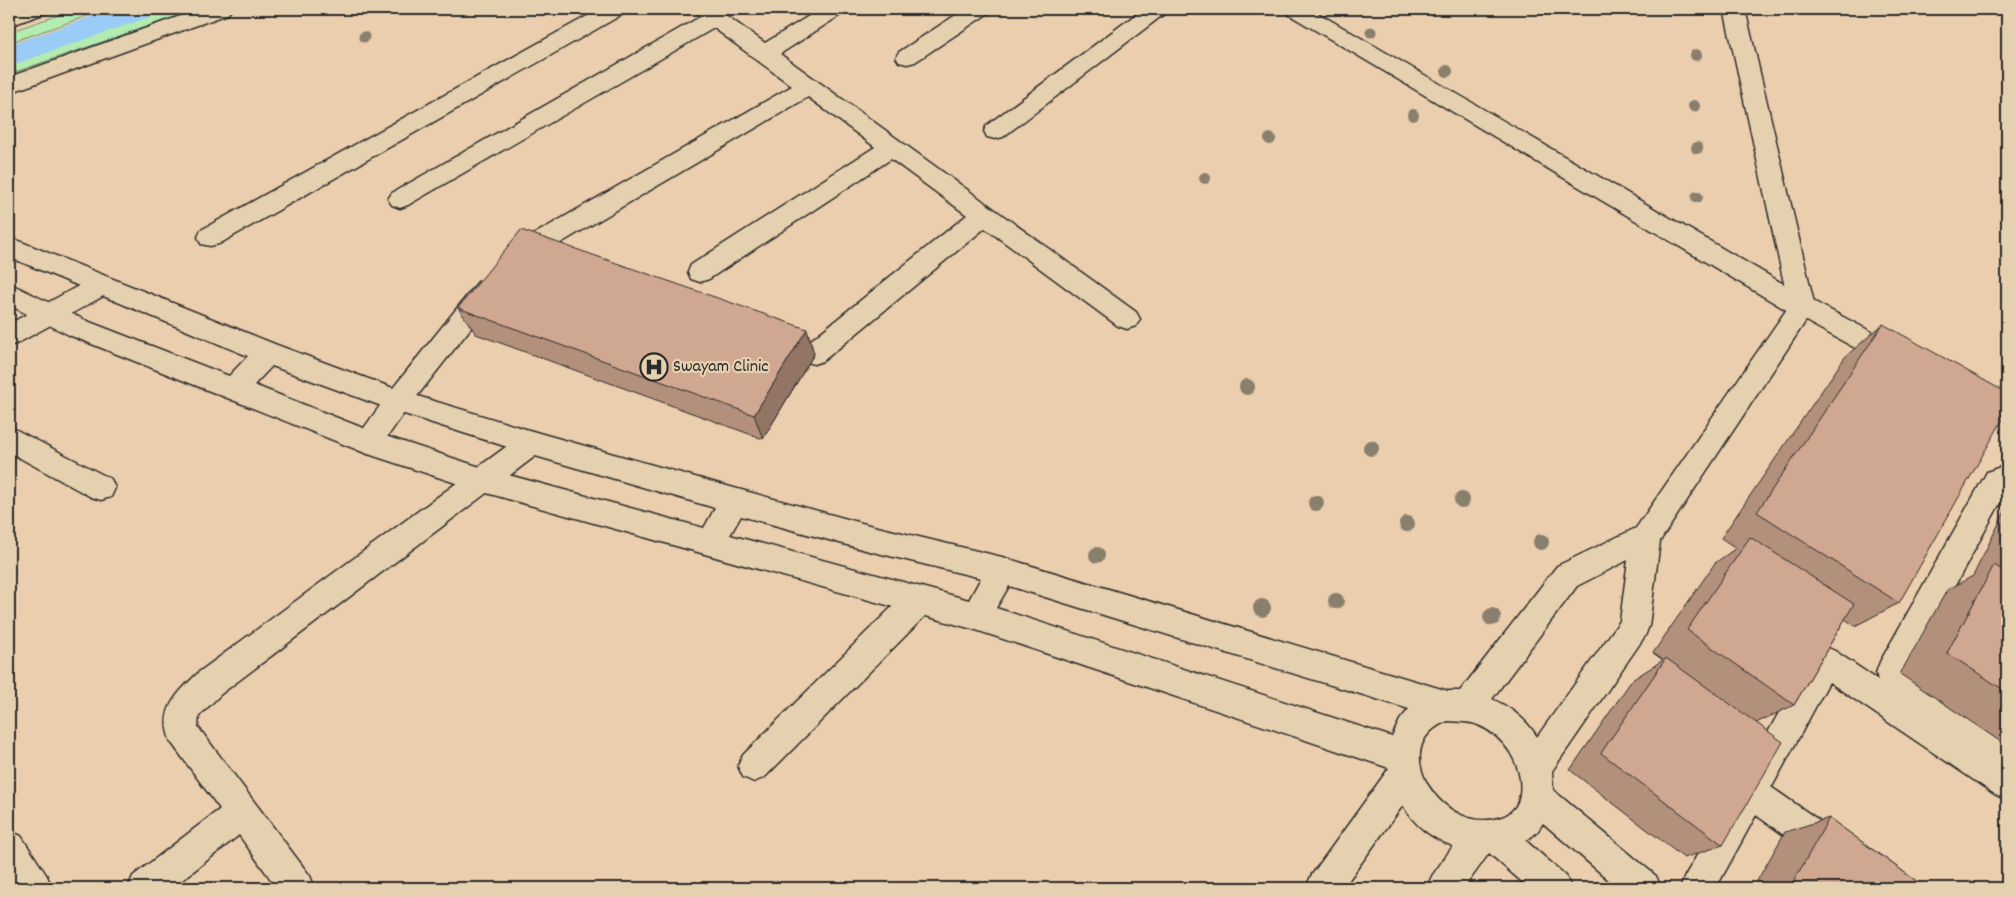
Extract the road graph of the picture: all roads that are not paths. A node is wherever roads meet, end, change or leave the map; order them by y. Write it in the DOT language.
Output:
graph roads {
  1 [pos="36,9"];
  2 [pos="221,9"];
  3 [pos="616,9"];
  4 [pos="835,9"];
  5 [pos="980,9"];
  6 [pos="1157,9"];
  7 [pos="1296,9"];
  8 [pos="1734,9"];
  9 [pos="709,13"];
  10 [pos="9,19"];
  11 [pos="764,54"];
  12 [pos="907,57"];
  13 [pos="9,85"];
  14 [pos="808,86"];
  15 [pos="995,131"];
  16 [pos="892,147"];
  17 [pos="400,199"];
  18 [pos="984,214"];
  19 [pos="210,237"];
  20 [pos="9,247"];
  21 [pos="700,272"];
  22 [pos="100,286"];
  23 [pos="9,293"];
  24 [pos="1802,307"];
  25 [pos="50,313"];
  26 [pos="1127,319"];
  27 [pos="9,336"];
  28 [pos="268,353"];
  29 [pos="814,353"];
  30 [pos="1922,370"];
  31 [pos="234,388"];
  32 [pos="398,400"];
  33 [pos="9,438"];
  34 [pos="368,442"];
  35 [pos="532,443"];
  36 [pos="483,480"];
  37 [pos="2007,480"];
  38 [pos="100,488"];
  39 [pos="734,501"];
  40 [pos="1646,537"];
  41 [pos="710,542"];
  42 [pos="1002,570"];
  43 [pos="1941,583"];
  44 [pos="1966,598"];
  45 [pos="920,601"];
  46 [pos="976,616"];
  47 [pos="1457,707"];
  48 [pos="2007,754"];
  49 [pos="1405,765"];
  50 [pos="754,766"];
  51 [pos="1536,781"];
  52 [pos="2007,784"];
  53 [pos="1752,793"];
  54 [pos="242,812"];
  55 [pos="1487,837"];
  56 [pos="9,848"];
  57 [pos="35,888"];
  58 [pos="145,888"];
  59 [pos="298,888"];
  60 [pos="1323,888"];
  61 [pos="1444,888"];
  62 [pos="1554,888"];
  63 [pos="1644,888"];
  64 [pos="1698,888"];
  65 [pos="1887,888"];
  1 -- 10 [label="street"];
  2 -- 13 [label="street"];
  3 -- 19 [label="street"];
  4 -- 11 [label="street"];
  5 -- 12 [label="street"];
  6 -- 15 [label="street"];
  7 -- 24 [label="street"];
  8 -- 24 [label="street"];
  9 -- 11 [label="street"];
  9 -- 17 [label="street"];
  11 -- 14 [label="street"];
  14 -- 16 [label="street"];
  14 -- 32 [label="street"];
  16 -- 18 [label="street"];
  16 -- 21 [label="street"];
  18 -- 26 [label="street"];
  18 -- 29 [label="street"];
  20 -- 22 [label="street"];
  22 -- 25 [label="street"];
  22 -- 28 [label="street"];
  23 -- 25 [label="street"];
  24 -- 30 [label="street"];
  24 -- 40 [label="street"];
  25 -- 27 [label="street"];
  25 -- 31 [label="street"];
  28 -- 31 [label="street"];
  28 -- 32 [label="street"];
  31 -- 34 [label="street"];
  32 -- 34 [label="street"];
  32 -- 35 [label="street"];
  33 -- 38 [label="street"];
  34 -- 36 [label="street"];
  35 -- 36 [label="street"];
  35 -- 39 [label="street"];
  36 -- 41 [label="street"];
  36 -- 54 [label="street"];
  37 -- 43 [label="street"];
  39 -- 41 [label="street"];
  39 -- 42 [label="street"];
  40 -- 47 [label="street"];
  40 -- 51 [label="street"];
  41 -- 45 [label="street"];
  42 -- 46 [label="street"];
  42 -- 47 [label="street"];
  43 -- 44 [label="street"];
  43 -- 48 [label="street"];
  45 -- 46 [label="street"];
  45 -- 50 [label="street"];
  46 -- 49 [label="street"];
  47 -- 49 [label="street"];
  47 -- 51 [label="street"];
  49 -- 55 [label="street"];
  49 -- 60 [label="street"];
  51 -- 55 [label="street"];
  51 -- 63 [label="street"];
  52 -- 53 [label="street"];
  53 -- 64 [label="street"];
  53 -- 65 [label="street"];
  54 -- 58 [label="street"];
  54 -- 59 [label="street"];
  55 -- 61 [label="street"];
  55 -- 62 [label="street"];
  56 -- 57 [label="street"];
}
